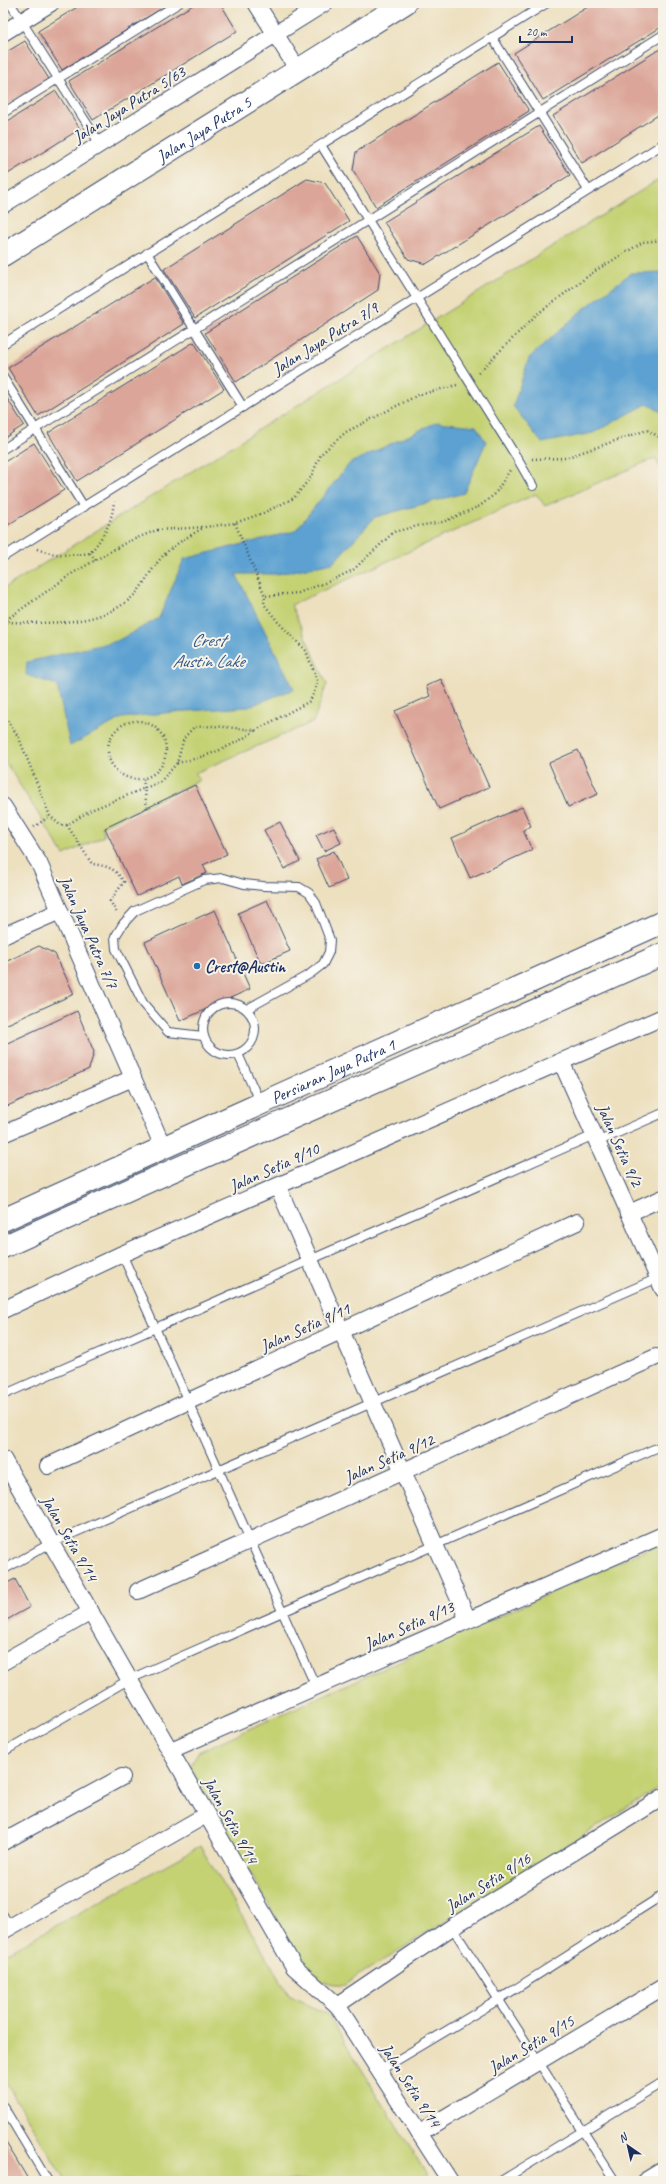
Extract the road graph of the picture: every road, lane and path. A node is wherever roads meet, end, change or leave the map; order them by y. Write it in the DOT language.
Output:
graph roads {
  1 [pos="10,3"];
  2 [pos="50,3"];
  3 [pos="179,3"];
  4 [pos="256,3"];
  5 [pos="325,3"];
  6 [pos="405,3"];
  7 [pos="547,3"];
  8 [pos="22,21"];
  9 [pos="3,33"];
  10 [pos="275,34"];
  11 [pos="663,35"];
  12 [pos="492,37"];
  13 [pos="298,70"];
  14 [pos="58,79"];
  15 [pos="3,113"];
  16 [pos="540,113"];
  17 [pos="100,144"];
  18 [pos="663,144"];
  19 [pos="321,145"];
  20 [pos="588,190"];
  21 [pos="3,205"];
  22 [pos="368,220"];
  23 [pos="663,240"];
  24 [pos="147,253"];
  25 [pos="3,255"];
  26 [pos="417,298"];
  27 [pos="195,329"];
  28 [pos="3,344"];
  29 [pos="3,377"];
  30 [pos="470,382"];
  31 [pos="243,407"];
  32 [pos="35,429"];
  33 [pos="663,439"];
  34 [pos="3,449"];
  35 [pos="517,458"];
  36 [pos="116,486"];
  37 [pos="533,486"];
  38 [pos="84,507"];
  39 [pos="235,523"];
  40 [pos="205,527"];
  41 [pos="23,545"];
  42 [pos="90,553"];
  43 [pos="3,557"];
  44 [pos="96,561"];
  45 [pos="265,596"];
  46 [pos="3,714"];
  47 [pos="256,730"];
  48 [pos="177,763"];
  49 [pos="143,779"];
  50 [pos="144,789"];
  51 [pos="3,806"];
  52 [pos="147,808"];
  53 [pos="68,824"];
  54 [pos="60,911"];
  55 [pos="663,922"];
  56 [pos="123,924"];
  57 [pos="3,936"];
  58 [pos="663,954"];
  59 [pos="247,1009"];
  60 [pos="663,1017"];
  61 [pos="203,1036"];
  62 [pos="238,1054"];
  63 [pos="561,1061"];
  64 [pos="132,1078"];
  65 [pos="260,1104"];
  66 [pos="663,1113"];
  67 [pos="3,1134"];
  68 [pos="596,1138"];
  69 [pos="164,1149"];
  70 [pos="278,1187"];
  71 [pos="663,1198"];
  72 [pos="629,1213"];
  73 [pos="3,1220"];
  74 [pos="577,1222"];
  75 [pos="3,1247"];
  76 [pos="122,1254"];
  77 [pos="310,1260"];
  78 [pos="662,1285"];
  79 [pos="3,1310"];
  80 [pos="155,1328"];
  81 [pos="341,1331"];
  82 [pos="656,1357"];
  83 [pos="3,1395"];
  84 [pos="188,1401"];
  85 [pos="373,1403"];
  86 [pos="663,1445"];
  87 [pos="3,1459"];
  88 [pos="48,1466"];
  89 [pos="219,1470"];
  90 [pos="403,1472"];
  91 [pos="7,1477"];
  92 [pos="663,1535"];
  93 [pos="251,1541"];
  94 [pos="51,1543"];
  95 [pos="435,1545"];
  96 [pos="3,1570"];
  97 [pos="138,1591"];
  98 [pos="91,1612"];
  99 [pos="283,1612"];
  100 [pos="468,1620"];
  101 [pos="3,1662"];
  102 [pos="130,1679"];
  103 [pos="316,1687"];
  104 [pos="171,1750"];
  105 [pos="3,1752"];
  106 [pos="122,1777"];
  107 [pos="662,1799"];
  108 [pos="206,1815"];
  109 [pos="3,1842"];
  110 [pos="663,1895"];
  111 [pos="5,1924"];
  112 [pos="452,1927"];
  113 [pos="663,1987"];
  114 [pos="498,2000"];
  115 [pos="337,2005"];
  116 [pos="538,2062"];
  117 [pos="379,2071"];
  118 [pos="663,2082"];
  119 [pos="3,2106"];
  120 [pos="582,2130"];
  121 [pos="419,2133"];
  122 [pos="663,2170"];
  123 [pos="48,2181"];
  124 [pos="450,2181"];
  125 [pos="500,2181"];
  126 [pos="615,2181"];
  127 [pos="645,2181"];
  1 -- 8 [label="lane"];
  2 -- 8 [label="street"];
  3 -- 14 [label="lane"];
  4 -- 10 [label="street"];
  5 -- 10 [label="street, Jalan Jaya Putra 5/63"];
  6 -- 13 [label="main road, Jalan Jaya Putra 5"];
  7 -- 12 [label="lane"];
  8 -- 9 [label="street"];
  8 -- 14 [label="lane"];
  10 -- 13 [label="street"];
  10 -- 17 [label="street, Jalan Jaya Putra 5/63"];
  11 -- 16 [label="lane"];
  12 -- 16 [label="lane"];
  12 -- 19 [label="lane"];
  13 -- 25 [label="main road, Jalan Jaya Putra 5"];
  14 -- 15 [label="lane"];
  14 -- 17 [label="lane"];
  16 -- 20 [label="lane"];
  16 -- 22 [label="lane"];
  17 -- 21 [label="street, Jalan Jaya Putra 5/63"];
  18 -- 20 [label="lane, Jalan Jaya Putra 7/9"];
  19 -- 22 [label="lane"];
  19 -- 24 [label="lane"];
  20 -- 26 [label="lane, Jalan Jaya Putra 7/9"];
  22 -- 26 [label="lane"];
  22 -- 27 [label="lane"];
  23 -- 30 [label="path"];
  24 -- 27 [label="lane"];
  24 -- 28 [label="lane"];
  26 -- 30 [label="lane"];
  26 -- 31 [label="lane, Jalan Jaya Putra 7/9"];
  27 -- 31 [label="lane"];
  27 -- 32 [label="lane"];
  29 -- 32 [label="lane"];
  30 -- 35 [label="lane"];
  30 -- 39 [label="path"];
  31 -- 36 [label="lane, Jalan Jaya Putra 7/9"];
  32 -- 34 [label="lane"];
  32 -- 38 [label="lane"];
  33 -- 35 [label="path"];
  35 -- 37 [label="lane"];
  35 -- 45 [label="path"];
  36 -- 38 [label="lane, Jalan Jaya Putra 7/9"];
  36 -- 42 [label="path"];
  38 -- 41 [label="lane, Jalan Jaya Putra 7/9"];
  39 -- 40 [label="path"];
  39 -- 45 [label="path"];
  40 -- 44 [label="path"];
  40 -- 44 [label="path"];
  41 -- 42 [label="path"];
  41 -- 43 [label="lane, Jalan Jaya Putra 7/9"];
  42 -- 44 [label="path"];
  45 -- 47 [label="path"];
  46 -- 53 [label="path"];
  47 -- 48 [label="path"];
  47 -- 48 [label="path"];
  48 -- 50 [label="path"];
  49 -- 49 [label="path"];
  49 -- 50 [label="path"];
  50 -- 52 [label="path"];
  50 -- 53 [label="path"];
  51 -- 54 [label="street, Jalan Jaya Putra 7/7"];
  53 -- 56 [label="path"];
  54 -- 57 [label="street"];
  54 -- 64 [label="street, Jalan Jaya Putra 7/7"];
  55 -- 65 [label="main road, Persiaran Jaya Putra 1"];
  56 -- 59 [label="lane"];
  56 -- 61 [label="lane"];
  58 -- 75 [label="main road, Persiaran Jaya Putra 1"];
  59 -- 61 [label="lane"];
  59 -- 62 [label="lane"];
  60 -- 63 [label="street, Jalan Setia 9/10"];
  61 -- 62 [label="lane"];
  62 -- 65 [label="lane"];
  63 -- 68 [label="street, Jalan Setia 9/2"];
  63 -- 70 [label="street, Jalan Setia 9/10"];
  64 -- 67 [label="street"];
  64 -- 69 [label="street, Jalan Jaya Putra 7/7"];
  65 -- 69 [label="main road, Persiaran Jaya Putra 1"];
  66 -- 68 [label="lane"];
  68 -- 72 [label="street, Jalan Setia 9/2"];
  68 -- 77 [label="lane"];
  69 -- 73 [label="main road, Persiaran Jaya Putra 1"];
  70 -- 76 [label="street, Jalan Setia 9/10"];
  70 -- 77 [label="street"];
  71 -- 72 [label="street"];
  72 -- 78 [label="street, Jalan Setia 9/2"];
  74 -- 81 [label="street, Jalan Setia 9/11"];
  76 -- 79 [label="street, Jalan Setia 9/10"];
  76 -- 80 [label="lane"];
  77 -- 80 [label="lane"];
  77 -- 81 [label="street"];
  78 -- 85 [label="lane"];
  80 -- 83 [label="lane"];
  80 -- 84 [label="lane"];
  81 -- 84 [label="street, Jalan Setia 9/11"];
  81 -- 85 [label="street"];
  82 -- 90 [label="street, Jalan Setia 9/12"];
  84 -- 88 [label="street, Jalan Setia 9/11"];
  84 -- 89 [label="lane"];
  85 -- 89 [label="lane"];
  85 -- 90 [label="street"];
  86 -- 95 [label="lane"];
  87 -- 91 [label="street, Jalan Setia 9/14"];
  89 -- 93 [label="lane"];
  89 -- 94 [label="lane"];
  90 -- 93 [label="street, Jalan Setia 9/12"];
  90 -- 95 [label="street"];
  91 -- 94 [label="street, Jalan Setia 9/14"];
  92 -- 100 [label="street, Jalan Setia 9/13"];
  93 -- 97 [label="street, Jalan Setia 9/12"];
  93 -- 99 [label="lane"];
  94 -- 96 [label="lane"];
  94 -- 98 [label="street, Jalan Setia 9/14"];
  95 -- 99 [label="lane"];
  95 -- 100 [label="street"];
  98 -- 101 [label="street"];
  98 -- 102 [label="street, Jalan Setia 9/14"];
  99 -- 102 [label="lane"];
  99 -- 103 [label="lane"];
  100 -- 103 [label="street, Jalan Setia 9/13"];
  102 -- 104 [label="street, Jalan Setia 9/14"];
  102 -- 105 [label="lane"];
  103 -- 104 [label="street, Jalan Setia 9/13"];
  104 -- 108 [label="street, Jalan Setia 9/14"];
  106 -- 109 [label="street"];
  107 -- 112 [label="street, Jalan Setia 9/16"];
  108 -- 111 [label="street"];
  108 -- 115 [label="street, Jalan Setia 9/14"];
  110 -- 114 [label="lane"];
  112 -- 114 [label="lane"];
  112 -- 115 [label="street, Jalan Setia 9/16"];
  113 -- 116 [label="street, Jalan Setia 9/15"];
  114 -- 116 [label="lane"];
  114 -- 117 [label="lane"];
  115 -- 117 [label="street, Jalan Setia 9/14"];
  116 -- 120 [label="lane"];
  116 -- 121 [label="street, Jalan Setia 9/15"];
  117 -- 121 [label="street, Jalan Setia 9/14"];
  118 -- 120 [label="lane"];
  119 -- 123 [label="lane"];
  120 -- 125 [label="lane"];
  120 -- 126 [label="lane"];
  121 -- 124 [label="street, Jalan Setia 9/14"];
  122 -- 127 [label="street"];
}
